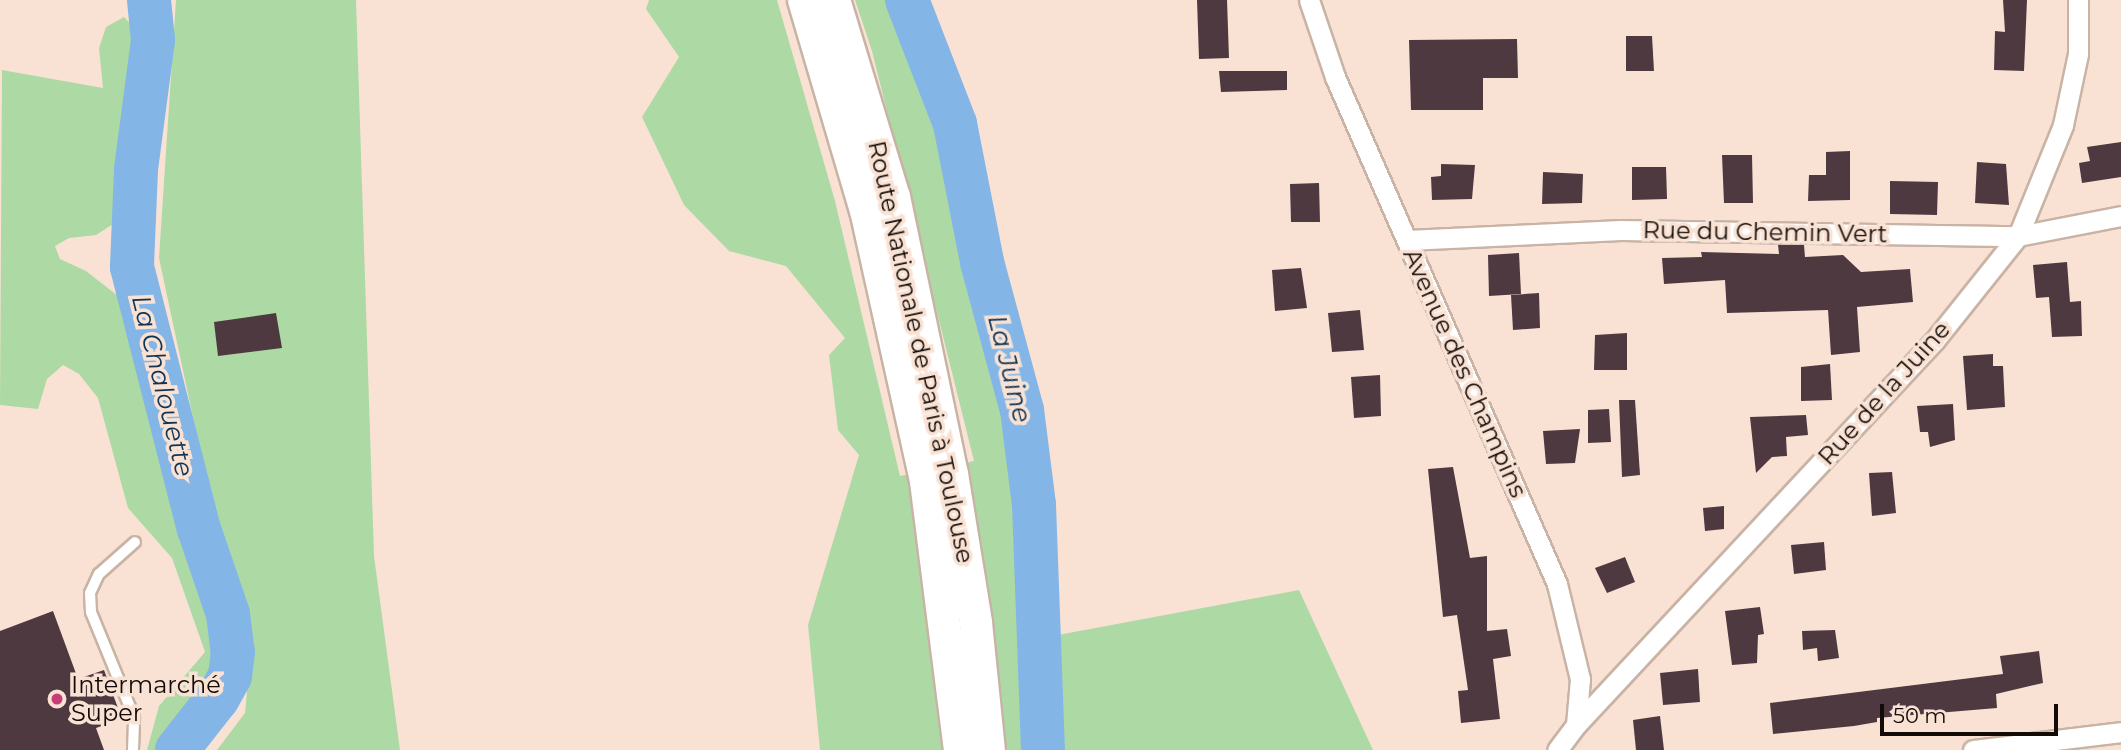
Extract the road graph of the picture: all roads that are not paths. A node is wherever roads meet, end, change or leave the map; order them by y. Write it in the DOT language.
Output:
graph roads {
  1 [pos="804,0"];
  2 [pos="834,0"];
  3 [pos="1309,0"];
  4 [pos="2078,0"];
  5 [pos="2121,216"];
  6 [pos="2018,236"];
  7 [pos="1407,240"];
  8 [pos="135,542"];
  9 [pos="1576,724"];
  10 [pos="2121,732"];
  11 [pos="133,750"];
  12 [pos="960,750"];
  13 [pos="989,750"];
  14 [pos="1557,750"];
  15 [pos="1973,750"];
  1 -- 12 [label="main road, Route Nationale de Paris à Toulouse"];
  2 -- 13 [label="main road, Route Nationale de Paris à Toulouse"];
  3 -- 7 [label="street, Avenue des Champins"];
  4 -- 6 [label="street, Rue de la Juine"];
  5 -- 6 [label="street, Rue du Chemin Vert"];
  6 -- 7 [label="street, Rue du Chemin Vert"];
  6 -- 9 [label="street, Rue de la Juine"];
  7 -- 9 [label="street, Avenue des Champins"];
  8 -- 11 [label="lane"];
  9 -- 14 [label="street"];
  10 -- 15 [label="street"];
}
